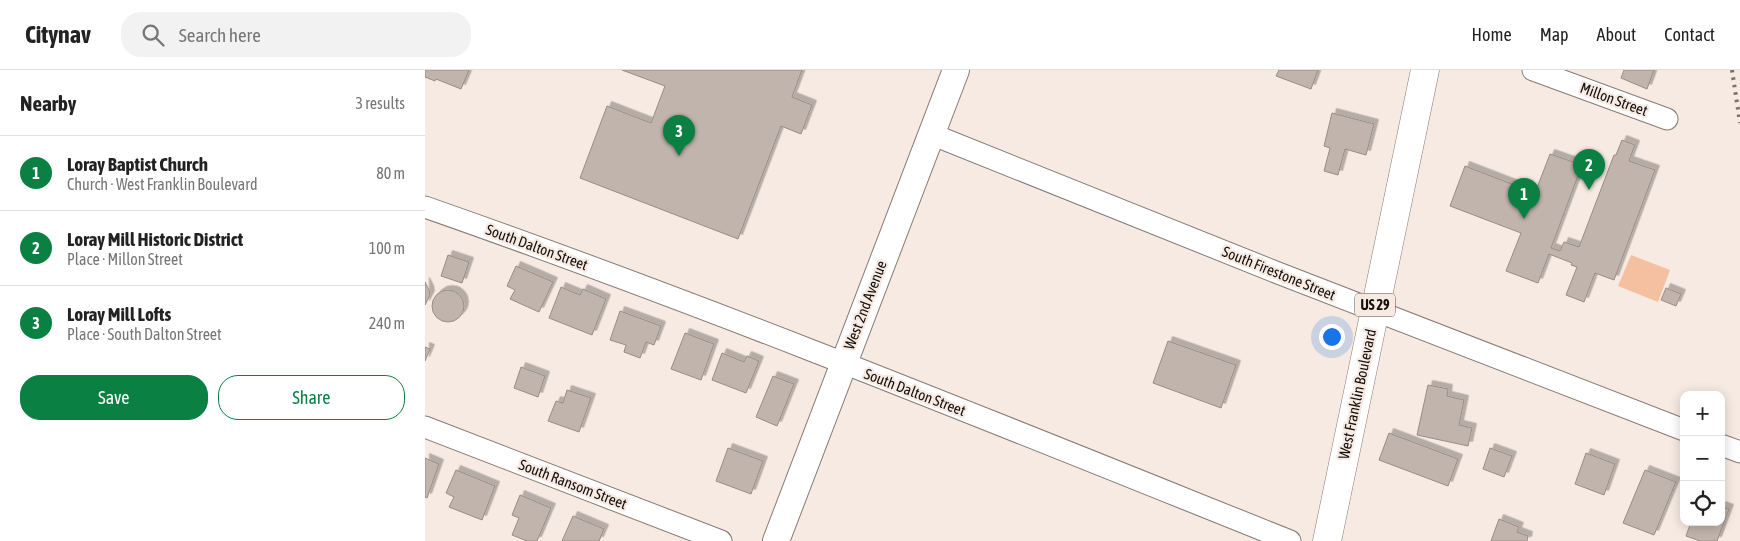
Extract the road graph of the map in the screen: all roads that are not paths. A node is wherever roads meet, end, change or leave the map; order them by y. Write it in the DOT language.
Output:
graph roads {
  1 [pos="955,70"];
  2 [pos="1425,70"];
  3 [pos="1533,70"];
  4 [pos="1667,119"];
  5 [pos="931,134"];
  6 [pos="425,207"];
  7 [pos="1374,311"];
  8 [pos="843,364"];
  9 [pos="425,427"];
  10 [pos="1680,428"];
  11 [pos="1725,446"];
  12 [pos="1740,452"];
  13 [pos="721,541"];
  14 [pos="776,541"];
  15 [pos="1290,541"];
  16 [pos="1327,541"];
  1 -- 5 [label="street, West 2nd Avenue"];
  2 -- 7 [label="main road, West Franklin Boulevard / US 29"];
  3 -- 4 [label="street, Millon Street"];
  5 -- 7 [label="street, South Firestone Street"];
  5 -- 8 [label="street, West 2nd Avenue"];
  6 -- 8 [label="street, South Dalton Street"];
  7 -- 10 [label="street, South Firestone Street"];
  7 -- 16 [label="main road, West Franklin Boulevard / US 29"];
  8 -- 14 [label="street, West 2nd Avenue"];
  8 -- 15 [label="street, South Dalton Street"];
  9 -- 13 [label="street, South Ransom Street"];
  11 -- 12 [label="street"];
}
